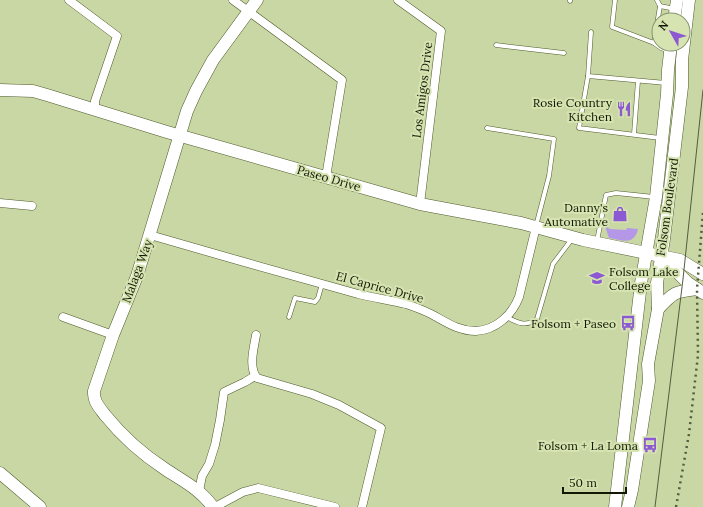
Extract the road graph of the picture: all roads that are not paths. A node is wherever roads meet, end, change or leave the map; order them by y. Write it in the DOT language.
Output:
graph roads {
  1 [pos="69,0"];
  2 [pos="233,0"];
  3 [pos="257,0"];
  4 [pos="398,0"];
  5 [pos="615,0"];
  6 [pos="658,0"];
  7 [pos="688,0"];
  8 [pos="660,6"];
  9 [pos="676,10"];
  10 [pos="248,12"];
  11 [pos="659,12"];
  12 [pos="592,32"];
  13 [pos="651,42"];
  14 [pos="496,45"];
  15 [pos="670,52"];
  16 [pos="564,53"];
  17 [pos="588,76"];
  18 [pos="638,81"];
  19 [pos="668,83"];
  20 [pos="0,90"];
  21 [pos="95,109"];
  22 [pos="487,128"];
  23 [pos="634,134"];
  24 [pos="179,135"];
  25 [pos="662,138"];
  26 [pos="326,177"];
  27 [pos="656,197"];
  28 [pos="0,203"];
  29 [pos="420,204"];
  30 [pos="32,206"];
  31 [pos="536,227"];
  32 [pos="150,235"];
  33 [pos="573,237"];
  34 [pos="597,243"];
  35 [pos="647,254"];
  36 [pos="661,256"];
  37 [pos="703,274"];
  38 [pos="322,284"];
  39 [pos="700,291"];
  40 [pos="658,309"];
  41 [pos="63,317"];
  42 [pos="289,317"];
  43 [pos="506,317"];
  44 [pos="113,335"];
  45 [pos="256,335"];
  46 [pos="255,376"];
  47 [pos="0,473"];
  48 [pos="198,491"];
  49 [pos="40,507"];
  50 [pos="214,507"];
  51 [pos="335,507"];
  52 [pos="362,507"];
  53 [pos="615,507"];
  54 [pos="628,507"];
  1 -- 21 [label="street"];
  2 -- 10 [label="street"];
  3 -- 10 [label="street, Malaga Way"];
  4 -- 29 [label="street, Los Amigos Drive"];
  5 -- 13 [label="lane"];
  6 -- 8 [label="lane"];
  7 -- 36 [label="street, Folsom Boulevard"];
  8 -- 9 [label="lane"];
  8 -- 11 [label="lane"];
  10 -- 24 [label="street, Malaga Way"];
  10 -- 26 [label="street"];
  12 -- 17 [label="lane"];
  14 -- 16 [label="lane"];
  15 -- 19 [label="street, Folsom Boulevard"];
  17 -- 18 [label="lane"];
  17 -- 23 [label="lane"];
  18 -- 19 [label="lane"];
  18 -- 23 [label="lane"];
  19 -- 25 [label="street, Folsom Boulevard"];
  20 -- 21 [label="street, Paseo Drive"];
  21 -- 24 [label="street, Paseo Drive"];
  22 -- 31 [label="lane"];
  23 -- 25 [label="lane"];
  24 -- 26 [label="street, Paseo Drive"];
  24 -- 32 [label="street, Malaga Way"];
  25 -- 27 [label="street, Folsom Boulevard"];
  26 -- 29 [label="street, Paseo Drive"];
  27 -- 34 [label="lane"];
  27 -- 35 [label="street, Folsom Boulevard"];
  28 -- 30 [label="street"];
  29 -- 31 [label="street, Paseo Drive"];
  31 -- 33 [label="street, Paseo Drive"];
  31 -- 43 [label="street, El Caprice Drive"];
  32 -- 38 [label="street, El Caprice Drive"];
  32 -- 44 [label="street, Malaga Way"];
  33 -- 34 [label="street, Paseo Drive"];
  33 -- 43 [label="lane"];
  34 -- 35 [label="street, Paseo Drive"];
  35 -- 36 [label="street, Paseo Drive"];
  35 -- 53 [label="street, Folsom Boulevard"];
  36 -- 37 [label="street, Paseo Drive"];
  36 -- 39 [label="street"];
  36 -- 40 [label="street, Folsom Boulevard"];
  38 -- 42 [label="lane"];
  38 -- 43 [label="street, El Caprice Drive"];
  39 -- 40 [label="street"];
  40 -- 54 [label="street, Folsom Boulevard"];
  41 -- 44 [label="street"];
  44 -- 48 [label="street, Malaga Way"];
  45 -- 46 [label="street"];
  46 -- 48 [label="street"];
  46 -- 52 [label="street"];
  47 -- 49 [label="street"];
  48 -- 50 [label="street, Malaga Way"];
  50 -- 51 [label="street"];
}
